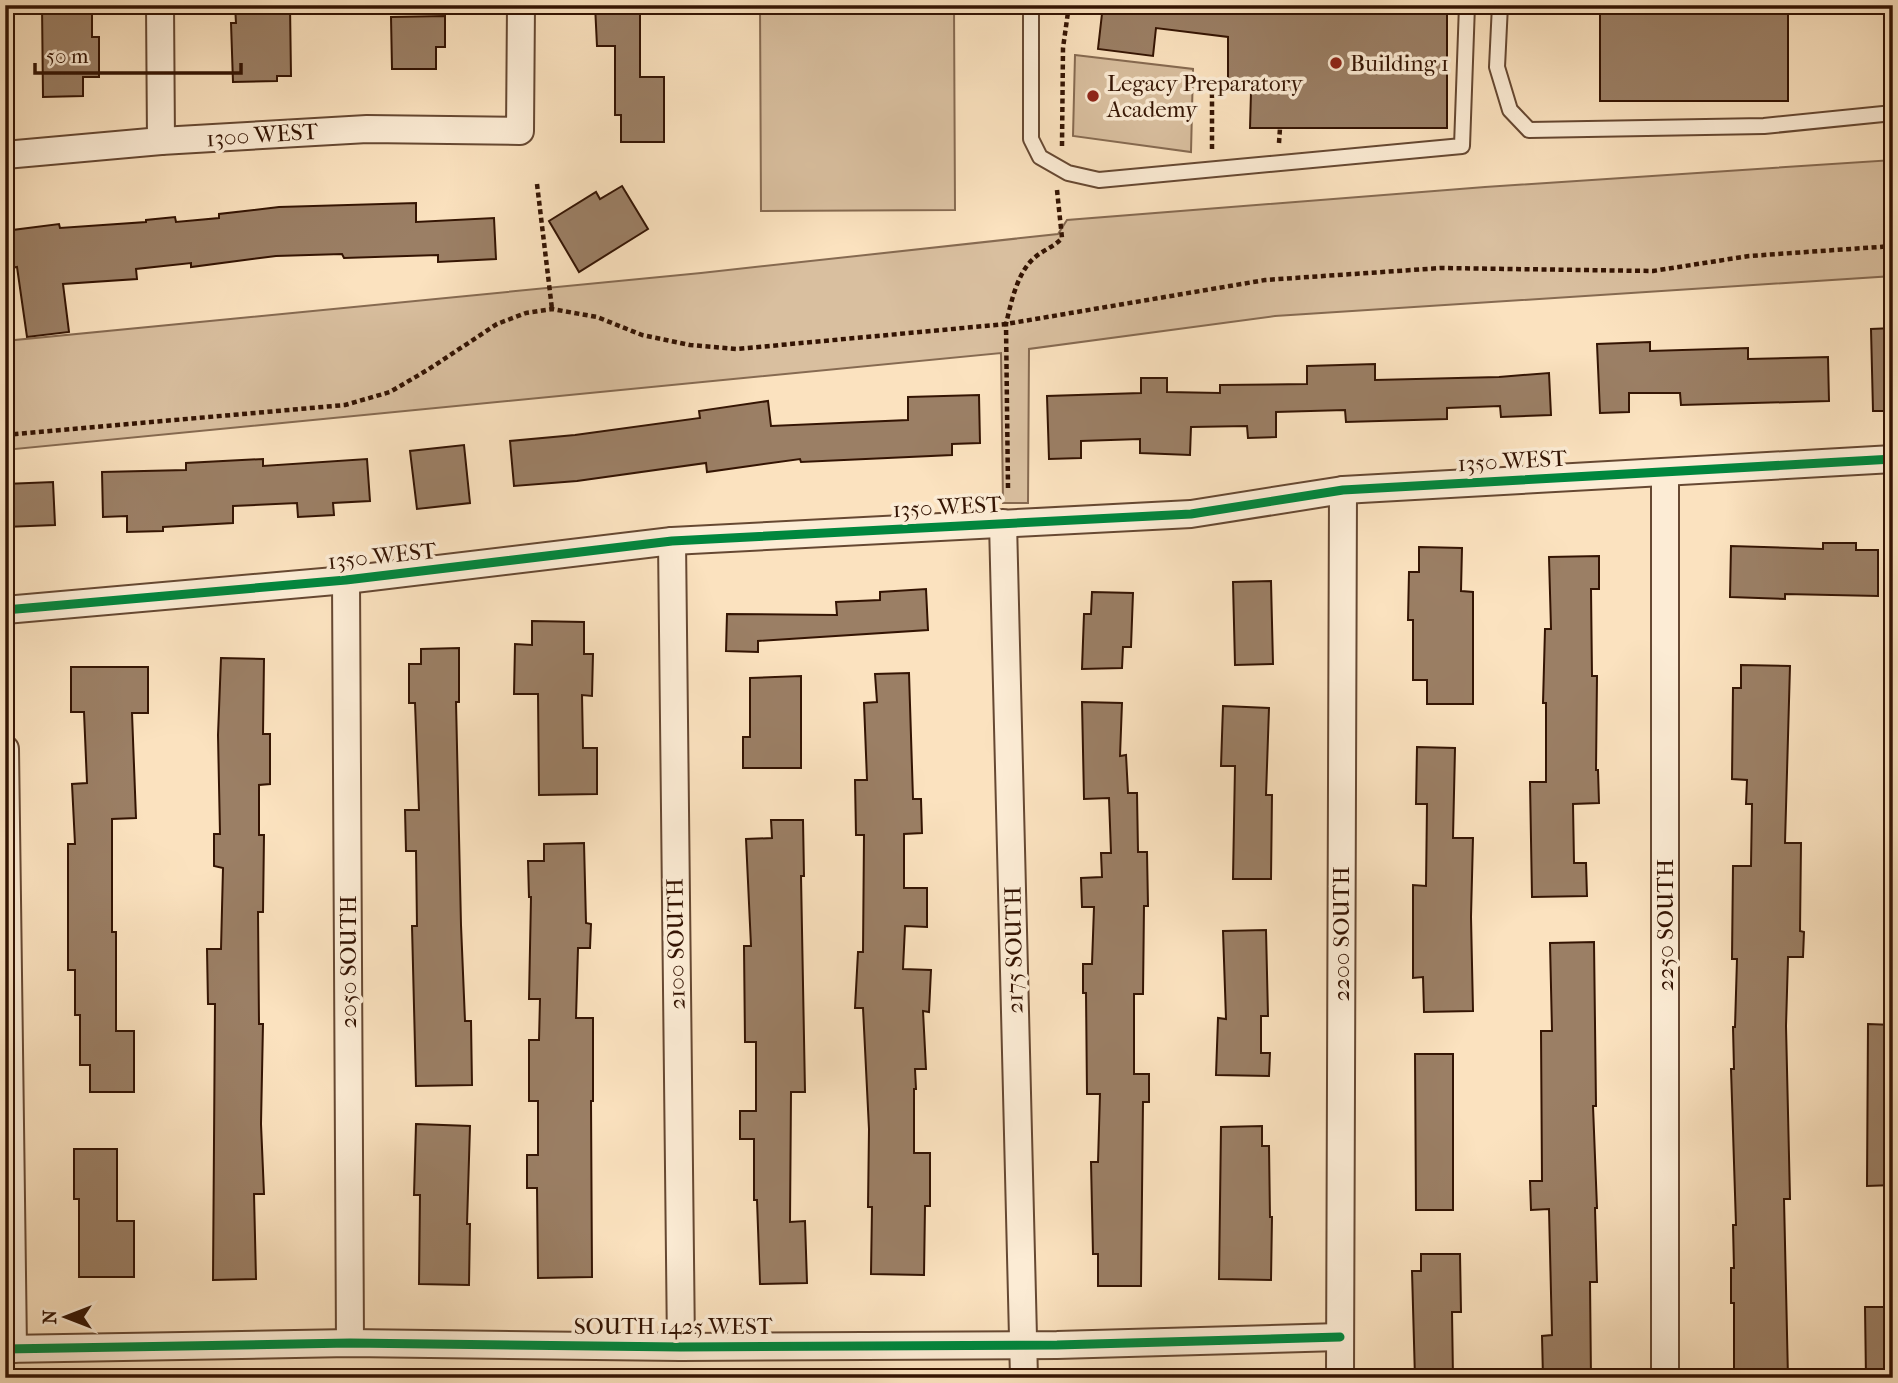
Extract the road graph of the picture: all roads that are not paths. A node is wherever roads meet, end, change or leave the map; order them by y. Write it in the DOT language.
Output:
graph roads {
  1 [pos="160,5"];
  2 [pos="521,5"];
  3 [pos="1031,5"];
  4 [pos="1467,5"];
  5 [pos="1500,5"];
  6 [pos="1893,113"];
  7 [pos="161,141"];
  8 [pos="5,155"];
  9 [pos="1893,459"];
  10 [pos="1665,472"];
  11 [pos="1343,490"];
  12 [pos="1003,523"];
  13 [pos="672,541"];
  14 [pos="346,580"];
  15 [pos="5,610"];
  16 [pos="5,749"];
  17 [pos="1340,1338"];
  18 [pos="350,1343"];
  19 [pos="1024,1343"];
  20 [pos="681,1346"];
  21 [pos="9,1349"];
  22 [pos="1024,1378"];
  23 [pos="1340,1378"];
  24 [pos="1665,1378"];
  1 -- 7 [label="street"];
  2 -- 7 [label="street, 1300 WEST"];
  3 -- 4 [label="lane"];
  5 -- 6 [label="lane"];
  7 -- 8 [label="street, 1300 WEST"];
  9 -- 10 [label="street, 1350 WEST"];
  10 -- 11 [label="street, 1350 WEST"];
  10 -- 24 [label="street, 2250 SOUTH"];
  11 -- 12 [label="street, 1350 WEST"];
  11 -- 17 [label="street, 2200 SOUTH"];
  12 -- 13 [label="street, 1350 WEST"];
  12 -- 19 [label="street, 2175 SOUTH"];
  13 -- 14 [label="street, 1350 WEST"];
  13 -- 20 [label="street, 2100 SOUTH"];
  14 -- 15 [label="street, 1350 WEST"];
  14 -- 18 [label="street, 2050 SOUTH"];
  16 -- 21 [label="street"];
  17 -- 19 [label="street, SOUTH 1425 WEST"];
  17 -- 23 [label="street, 2200 SOUTH"];
  18 -- 20 [label="street, SOUTH 1425 WEST"];
  18 -- 21 [label="street, SOUTH 1425 WEST"];
  19 -- 20 [label="street, SOUTH 1425 WEST"];
  19 -- 22 [label="street, 2175 SOUTH"];
}
